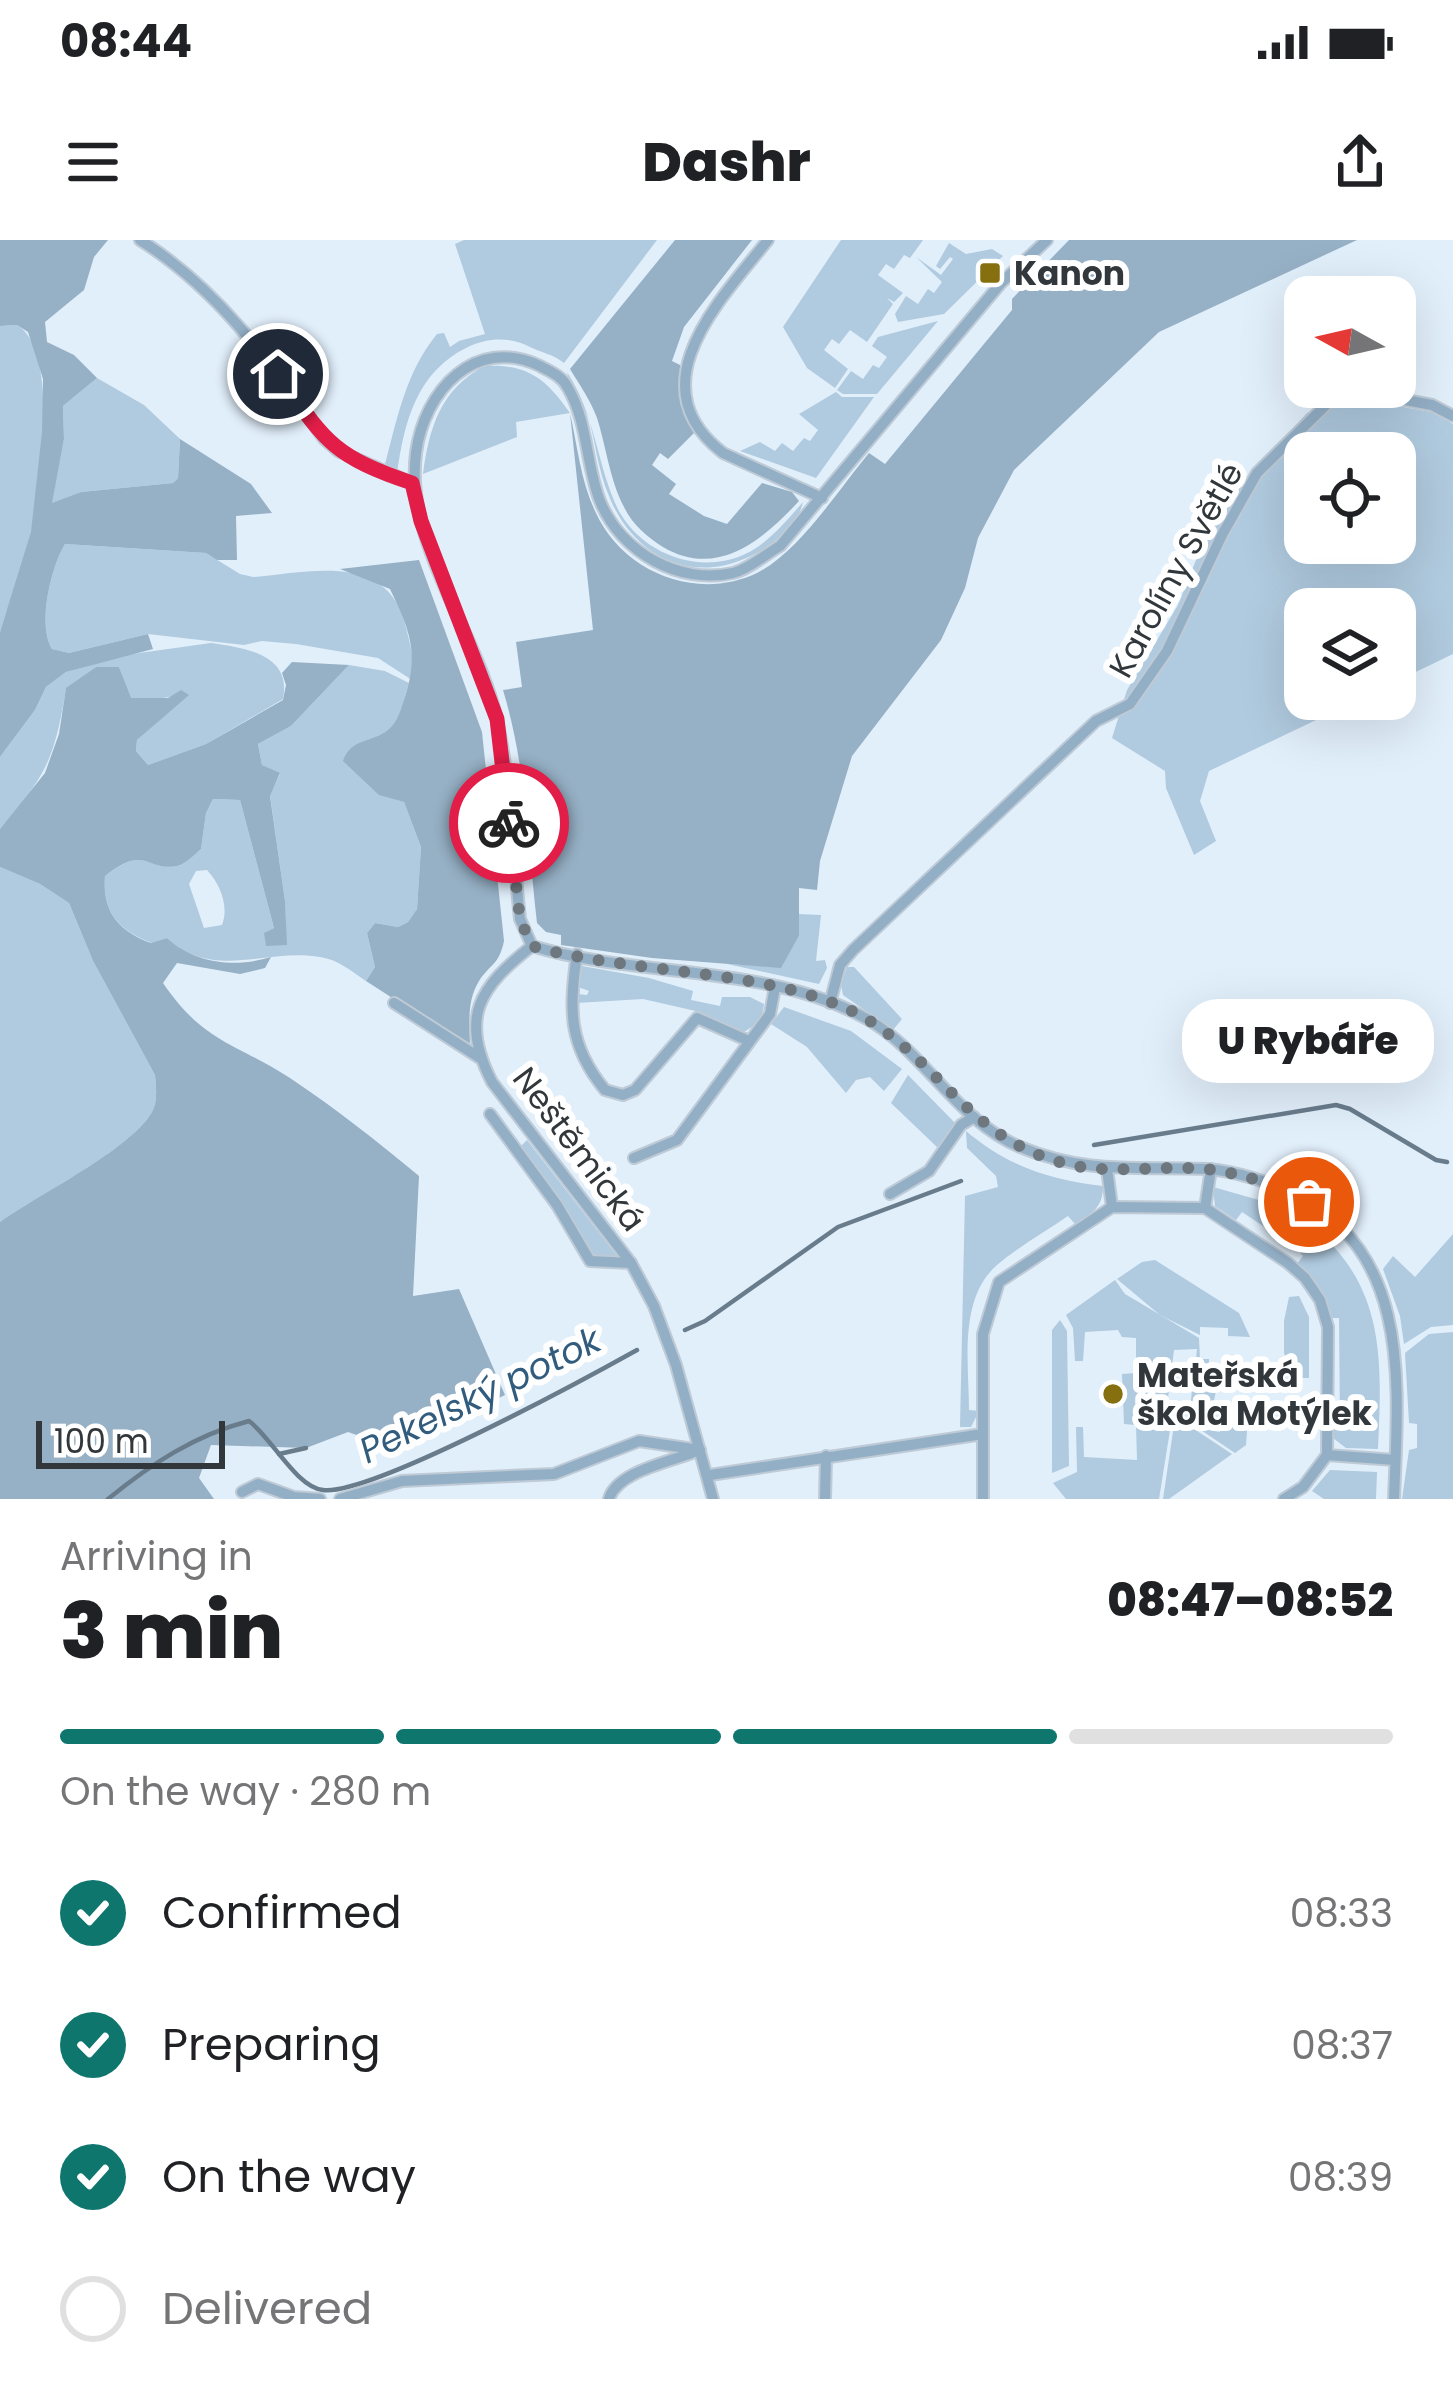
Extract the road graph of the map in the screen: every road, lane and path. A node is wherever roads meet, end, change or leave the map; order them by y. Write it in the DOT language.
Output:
graph roads {
  1 [pos="140,240"];
  2 [pos="768,240"];
  3 [pos="1047,240"];
  4 [pos="1453,416"];
  5 [pos="412,483"];
  6 [pos="823,498"];
  7 [pos="532,946"];
  8 [pos="577,954"];
  9 [pos="775,987"];
  10 [pos="394,1003"];
  11 [pos="830,1003"];
  12 [pos="749,1041"];
  13 [pos="480,1058"];
  14 [pos="490,1114"];
  15 [pos="974,1117"];
  16 [pos="634,1159"];
  17 [pos="1107,1168"];
  18 [pos="1210,1169"];
  19 [pos="890,1194"];
  20 [pos="1112,1208"];
  21 [pos="1205,1208"];
  22 [pos="631,1263"];
  23 [pos="983,1434"];
  24 [pos="700,1450"];
  25 [pos="1327,1455"];
  26 [pos="826,1456"];
  27 [pos="1395,1460"];
  28 [pos="710,1475"];
  29 [pos="242,1492"];
  30 [pos="320,1499"];
  31 [pos="340,1499"];
  32 [pos="609,1499"];
  33 [pos="713,1499"];
  34 [pos="825,1499"];
  35 [pos="983,1499"];
  36 [pos="1284,1499"];
  37 [pos="1394,1499"];
  1 -- 5 [label="street"];
  2 -- 6 [label="street"];
  3 -- 6 [label="street"];
  4 -- 11 [label="street, Karolíny Světlé"];
  5 -- 6 [label="street"];
  5 -- 7 [label="street"];
  7 -- 8 [label="street"];
  7 -- 13 [label="street, Neštěmická"];
  8 -- 9 [label="street"];
  8 -- 12 [label="street"];
  9 -- 11 [label="street"];
  9 -- 12 [label="street"];
  10 -- 13 [label="street"];
  11 -- 15 [label="street"];
  12 -- 16 [label="street"];
  13 -- 22 [label="street, Neštěmická"];
  14 -- 22 [label="street"];
  15 -- 17 [label="street"];
  15 -- 19 [label="street"];
  17 -- 18 [label="street"];
  17 -- 20 [label="street"];
  18 -- 21 [label="street"];
  18 -- 27 [label="street"];
  20 -- 21 [label="street"];
  20 -- 23 [label="street"];
  21 -- 25 [label="street"];
  22 -- 24 [label="street, Neštěmická"];
  23 -- 26 [label="street"];
  23 -- 35 [label="street"];
  24 -- 28 [label="street, Neštěmická"];
  24 -- 31 [label="street"];
  24 -- 32 [label="street"];
  25 -- 27 [label="street"];
  25 -- 36 [label="street"];
  26 -- 28 [label="street"];
  26 -- 34 [label="street"];
  27 -- 37 [label="street"];
  28 -- 33 [label="street, Neštěmická"];
  29 -- 30 [label="street"];
}
